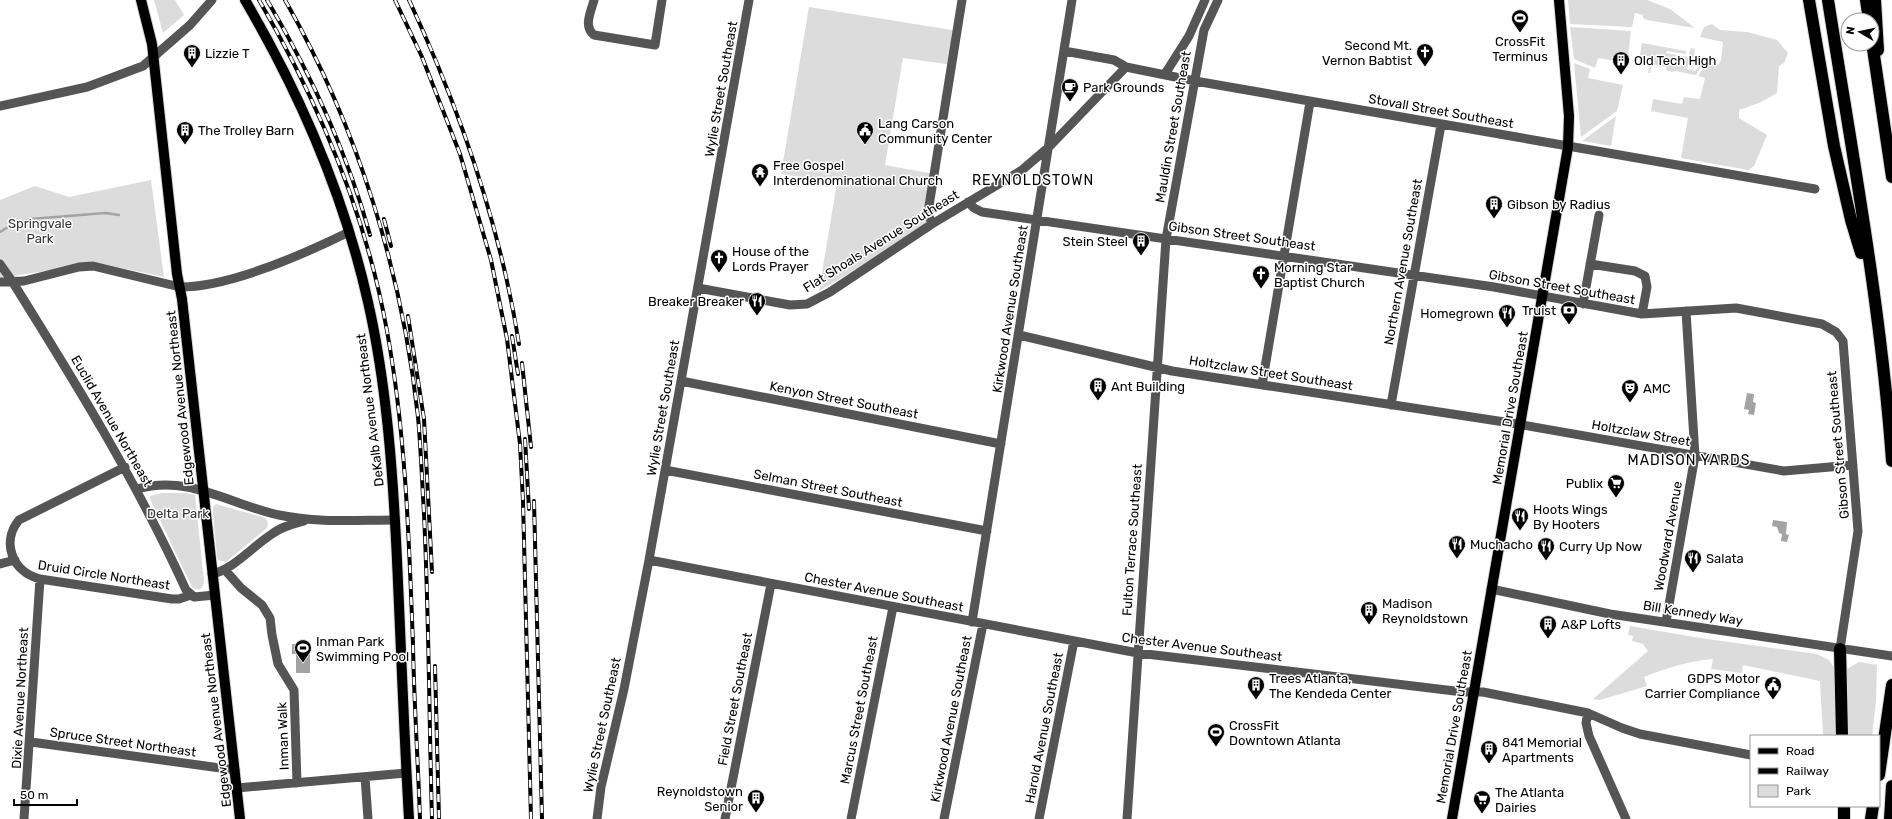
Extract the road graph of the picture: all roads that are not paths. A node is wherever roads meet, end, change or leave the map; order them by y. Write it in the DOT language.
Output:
graph roads {
  1 [pos="141,0"];
  2 [pos="212,0"];
  3 [pos="245,0"];
  4 [pos="594,0"];
  5 [pos="662,0"];
  6 [pos="750,0"];
  7 [pos="962,0"];
  8 [pos="1071,0"];
  9 [pos="1206,0"];
  10 [pos="1218,0"];
  11 [pos="1558,0"];
  12 [pos="1809,0"];
  13 [pos="1828,0"];
  14 [pos="1866,0"];
  15 [pos="1876,0"];
  16 [pos="1868,12"];
  17 [pos="1204,30"];
  18 [pos="1064,51"];
  19 [pos="1873,52"];
  20 [pos="153,59"];
  21 [pos="1126,67"];
  22 [pos="1165,74"];
  23 [pos="1195,81"];
  24 [pos="1880,97"];
  25 [pos="1310,102"];
  26 [pos="0,106"];
  27 [pos="1441,125"];
  28 [pos="1049,147"];
  29 [pos="1568,147"];
  30 [pos="1892,177"];
  31 [pos="1815,189"];
  32 [pos="968,202"];
  33 [pos="1599,214"];
  34 [pos="1038,220"];
  35 [pos="932,224"];
  36 [pos="349,232"];
  37 [pos="1166,238"];
  38 [pos="1284,255"];
  39 [pos="0,264"];
  40 [pos="1590,264"];
  41 [pos="1414,275"];
  42 [pos="1871,278"];
  43 [pos="12,281"];
  44 [pos="0,282"];
  45 [pos="180,287"];
  46 [pos="698,288"];
  47 [pos="1543,297"];
  48 [pos="1583,304"];
  49 [pos="1686,311"];
  50 [pos="1642,314"];
  51 [pos="1019,335"];
  52 [pos="1157,368"];
  53 [pos="681,381"];
  54 [pos="1262,385"];
  55 [pos="1391,405"];
  56 [pos="1520,424"];
  57 [pos="1001,444"];
  58 [pos="1151,454"];
  59 [pos="1695,456"];
  60 [pos="1892,461"];
  61 [pos="1853,465"];
  62 [pos="125,467"];
  63 [pos="665,470"];
  64 [pos="137,489"];
  65 [pos="203,489"];
  66 [pos="307,520"];
  67 [pos="395,520"];
  68 [pos="987,531"];
  69 [pos="15,560"];
  70 [pos="649,560"];
  71 [pos="0,564"];
  72 [pos="224,570"];
  73 [pos="212,574"];
  74 [pos="40,579"];
  75 [pos="771,584"];
  76 [pos="1491,589"];
  77 [pos="190,595"];
  78 [pos="214,595"];
  79 [pos="892,607"];
  80 [pos="972,622"];
  81 [pos="1666,622"];
  82 [pos="983,624"];
  83 [pos="1074,641"];
  84 [pos="1840,649"];
  85 [pos="1138,653"];
  86 [pos="1892,656"];
  87 [pos="1892,685"];
  88 [pos="1474,692"];
  89 [pos="1588,712"];
  90 [pos="1842,735"];
  91 [pos="30,742"];
  92 [pos="1750,755"];
  93 [pos="1880,768"];
  94 [pos="235,770"];
  95 [pos="406,773"];
  96 [pos="365,777"];
  97 [pos="298,783"];
  98 [pos="1892,786"];
  99 [pos="237,788"];
  100 [pos="1844,807"];
  101 [pos="1873,807"];
  102 [pos="24,819"];
  103 [pos="240,819"];
  104 [pos="368,819"];
  105 [pos="408,819"];
  106 [pos="597,819"];
  107 [pos="725,819"];
  108 [pos="851,819"];
  109 [pos="944,819"];
  110 [pos="1039,819"];
  111 [pos="1127,819"];
  112 [pos="1452,819"];
  113 [pos="1626,819"];
  114 [pos="1844,819"];
  115 [pos="1871,819"];
  116 [pos="1890,819"];
  1 -- 20 [label="main road, Edgewood Avenue Northeast"];
  2 -- 20 [label="street"];
  3 -- 36 [label="main road, DeKalb Avenue Northeast"];
  4 -- 5 [label="street"];
  6 -- 46 [label="street, Wylie Street Southeast"];
  7 -- 35 [label="street"];
  8 -- 18 [label="street, Kirkwood Avenue Southeast"];
  9 -- 17 [label="street"];
  9 -- 22 [label="street"];
  10 -- 17 [label="street, Mauldin Street Southeast"];
  11 -- 29 [label="main road, Memorial Drive Southeast"];
  12 -- 42 [label="highway"];
  13 -- 42 [label="highway"];
  14 -- 16 [label="highway"];
  15 -- 24 [label="highway"];
  17 -- 23 [label="street, Mauldin Street Southeast"];
  18 -- 21 [label="street, Stovall Street Southeast"];
  18 -- 28 [label="street, Kirkwood Avenue Southeast"];
  19 -- 24 [label="highway"];
  20 -- 26 [label="street"];
  20 -- 45 [label="main road, Edgewood Avenue Northeast"];
  21 -- 22 [label="street, Stovall Street Southeast"];
  21 -- 28 [label="street, Flat Shoals Avenue Southeast"];
  22 -- 23 [label="street, Stovall Street Southeast"];
  23 -- 25 [label="street, Stovall Street Southeast"];
  23 -- 37 [label="street, Mauldin Street Southeast"];
  24 -- 30 [label="highway"];
  25 -- 27 [label="street, Stovall Street Southeast"];
  25 -- 38 [label="street"];
  27 -- 29 [label="street, Stovall Street Southeast"];
  27 -- 41 [label="street, Northern Avenue Southeast"];
  28 -- 32 [label="street, Flat Shoals Avenue Southeast"];
  28 -- 34 [label="street, Kirkwood Avenue Southeast"];
  29 -- 31 [label="street, Stovall Street Southeast"];
  29 -- 47 [label="main road, Memorial Drive Southeast"];
  32 -- 34 [label="street, Gibson Street Southeast"];
  32 -- 35 [label="street, Flat Shoals Avenue Southeast"];
  33 -- 40 [label="street"];
  34 -- 37 [label="street, Gibson Street Southeast"];
  34 -- 51 [label="street, Kirkwood Avenue Southeast"];
  35 -- 46 [label="street, Flat Shoals Avenue Southeast"];
  36 -- 45 [label="street"];
  36 -- 67 [label="main road, DeKalb Avenue Northeast"];
  37 -- 38 [label="street, Gibson Street Southeast"];
  37 -- 52 [label="street, Mauldin Street Southeast"];
  38 -- 41 [label="street, Gibson Street Southeast"];
  38 -- 54 [label="street"];
  39 -- 43 [label="street, Euclid Avenue Northeast"];
  40 -- 48 [label="street"];
  40 -- 50 [label="street"];
  41 -- 47 [label="street, Gibson Street Southeast"];
  41 -- 55 [label="street, Northern Avenue Southeast"];
  42 -- 60 [label="highway"];
  43 -- 44 [label="street"];
  43 -- 45 [label="street"];
  43 -- 62 [label="street, Euclid Avenue Northeast"];
  45 -- 65 [label="main road, Edgewood Avenue Northeast"];
  46 -- 53 [label="street, Wylie Street Southeast"];
  47 -- 48 [label="street, Gibson Street Southeast"];
  47 -- 56 [label="main road, Memorial Drive Southeast"];
  48 -- 50 [label="street, Gibson Street Southeast"];
  49 -- 50 [label="street, Gibson Street Southeast"];
  49 -- 59 [label="street, Woodward Avenue"];
  49 -- 61 [label="street, Gibson Street Southeast"];
  51 -- 52 [label="street, Holtzclaw Street Southeast"];
  51 -- 57 [label="street, Kirkwood Avenue Southeast"];
  52 -- 54 [label="street, Holtzclaw Street Southeast"];
  52 -- 58 [label="street, Mauldin Street Southeast"];
  53 -- 57 [label="street, Kenyon Street Southeast"];
  53 -- 63 [label="street, Wylie Street Southeast"];
  54 -- 55 [label="street, Holtzclaw Street Southeast"];
  55 -- 56 [label="street, Holtzclaw Street Southeast"];
  56 -- 59 [label="street, Holtzclaw Street"];
  56 -- 76 [label="main road, Memorial Drive Southeast"];
  57 -- 68 [label="street, Kirkwood Avenue Southeast"];
  58 -- 85 [label="street, Fulton Terrace Southeast"];
  59 -- 61 [label="street, Holtzclaw Street"];
  59 -- 81 [label="street, Woodward Avenue"];
  61 -- 84 [label="street, Gibson Street Southeast"];
  62 -- 64 [label="street, Euclid Avenue Northeast"];
  62 -- 69 [label="street, Druid Circle Northeast"];
  63 -- 68 [label="street, Selman Street Southeast"];
  63 -- 70 [label="street, Wylie Street Southeast"];
  64 -- 65 [label="street"];
  64 -- 77 [label="street, Euclid Avenue Northeast"];
  65 -- 66 [label="street"];
  65 -- 73 [label="main road, Edgewood Avenue Northeast"];
  66 -- 67 [label="street"];
  66 -- 72 [label="street"];
  67 -- 95 [label="main road, DeKalb Avenue Northeast"];
  68 -- 80 [label="street, Kirkwood Avenue Southeast"];
  69 -- 71 [label="street"];
  69 -- 74 [label="street, Druid Circle Northeast"];
  70 -- 75 [label="street, Chester Avenue Southeast"];
  70 -- 106 [label="street, Wylie Street Southeast"];
  72 -- 73 [label="street"];
  72 -- 97 [label="street, Inman Walk"];
  73 -- 78 [label="main road, Edgewood Avenue Northeast"];
  74 -- 77 [label="street, Druid Circle Northeast"];
  74 -- 91 [label="street, Dixie Avenue Northeast"];
  75 -- 79 [label="street, Chester Avenue Southeast"];
  75 -- 107 [label="street, Field Street Southeast"];
  76 -- 81 [label="street, Bill Kennedy Way"];
  76 -- 88 [label="main road, Memorial Drive Southeast"];
  77 -- 78 [label="street"];
  78 -- 94 [label="main road, Edgewood Avenue Northeast"];
  79 -- 80 [label="street, Chester Avenue Southeast"];
  79 -- 108 [label="street, Marcus Street Southeast"];
  80 -- 82 [label="street, Chester Avenue Southeast"];
  81 -- 84 [label="street, Bill Kennedy Way"];
  82 -- 83 [label="street, Chester Avenue Southeast"];
  82 -- 109 [label="street, Kirkwood Avenue Southeast"];
  83 -- 85 [label="street, Chester Avenue Southeast"];
  83 -- 110 [label="street, Harold Avenue Southeast"];
  84 -- 86 [label="street, Bill Kennedy Way"];
  84 -- 90 [label="highway"];
  85 -- 88 [label="street, Chester Avenue Southeast"];
  85 -- 111 [label="street, Fulton Terrace Southeast"];
  87 -- 93 [label="highway"];
  88 -- 89 [label="street, Chester Avenue Southeast"];
  88 -- 112 [label="main road, Memorial Drive Southeast"];
  89 -- 92 [label="street, Chester Avenue Southeast"];
  89 -- 113 [label="street"];
  91 -- 94 [label="street, Spruce Street Northeast"];
  91 -- 102 [label="street, Dixie Avenue Northeast"];
  94 -- 99 [label="main road, Edgewood Avenue Northeast"];
  95 -- 96 [label="street"];
  95 -- 105 [label="main road, DeKalb Avenue Northeast"];
  96 -- 97 [label="street"];
  96 -- 104 [label="street"];
  97 -- 99 [label="street"];
  98 -- 116 [label="highway"];
  99 -- 103 [label="main road, Edgewood Avenue Northeast"];
  100 -- 114 [label="highway"];
  101 -- 115 [label="highway"];
}
